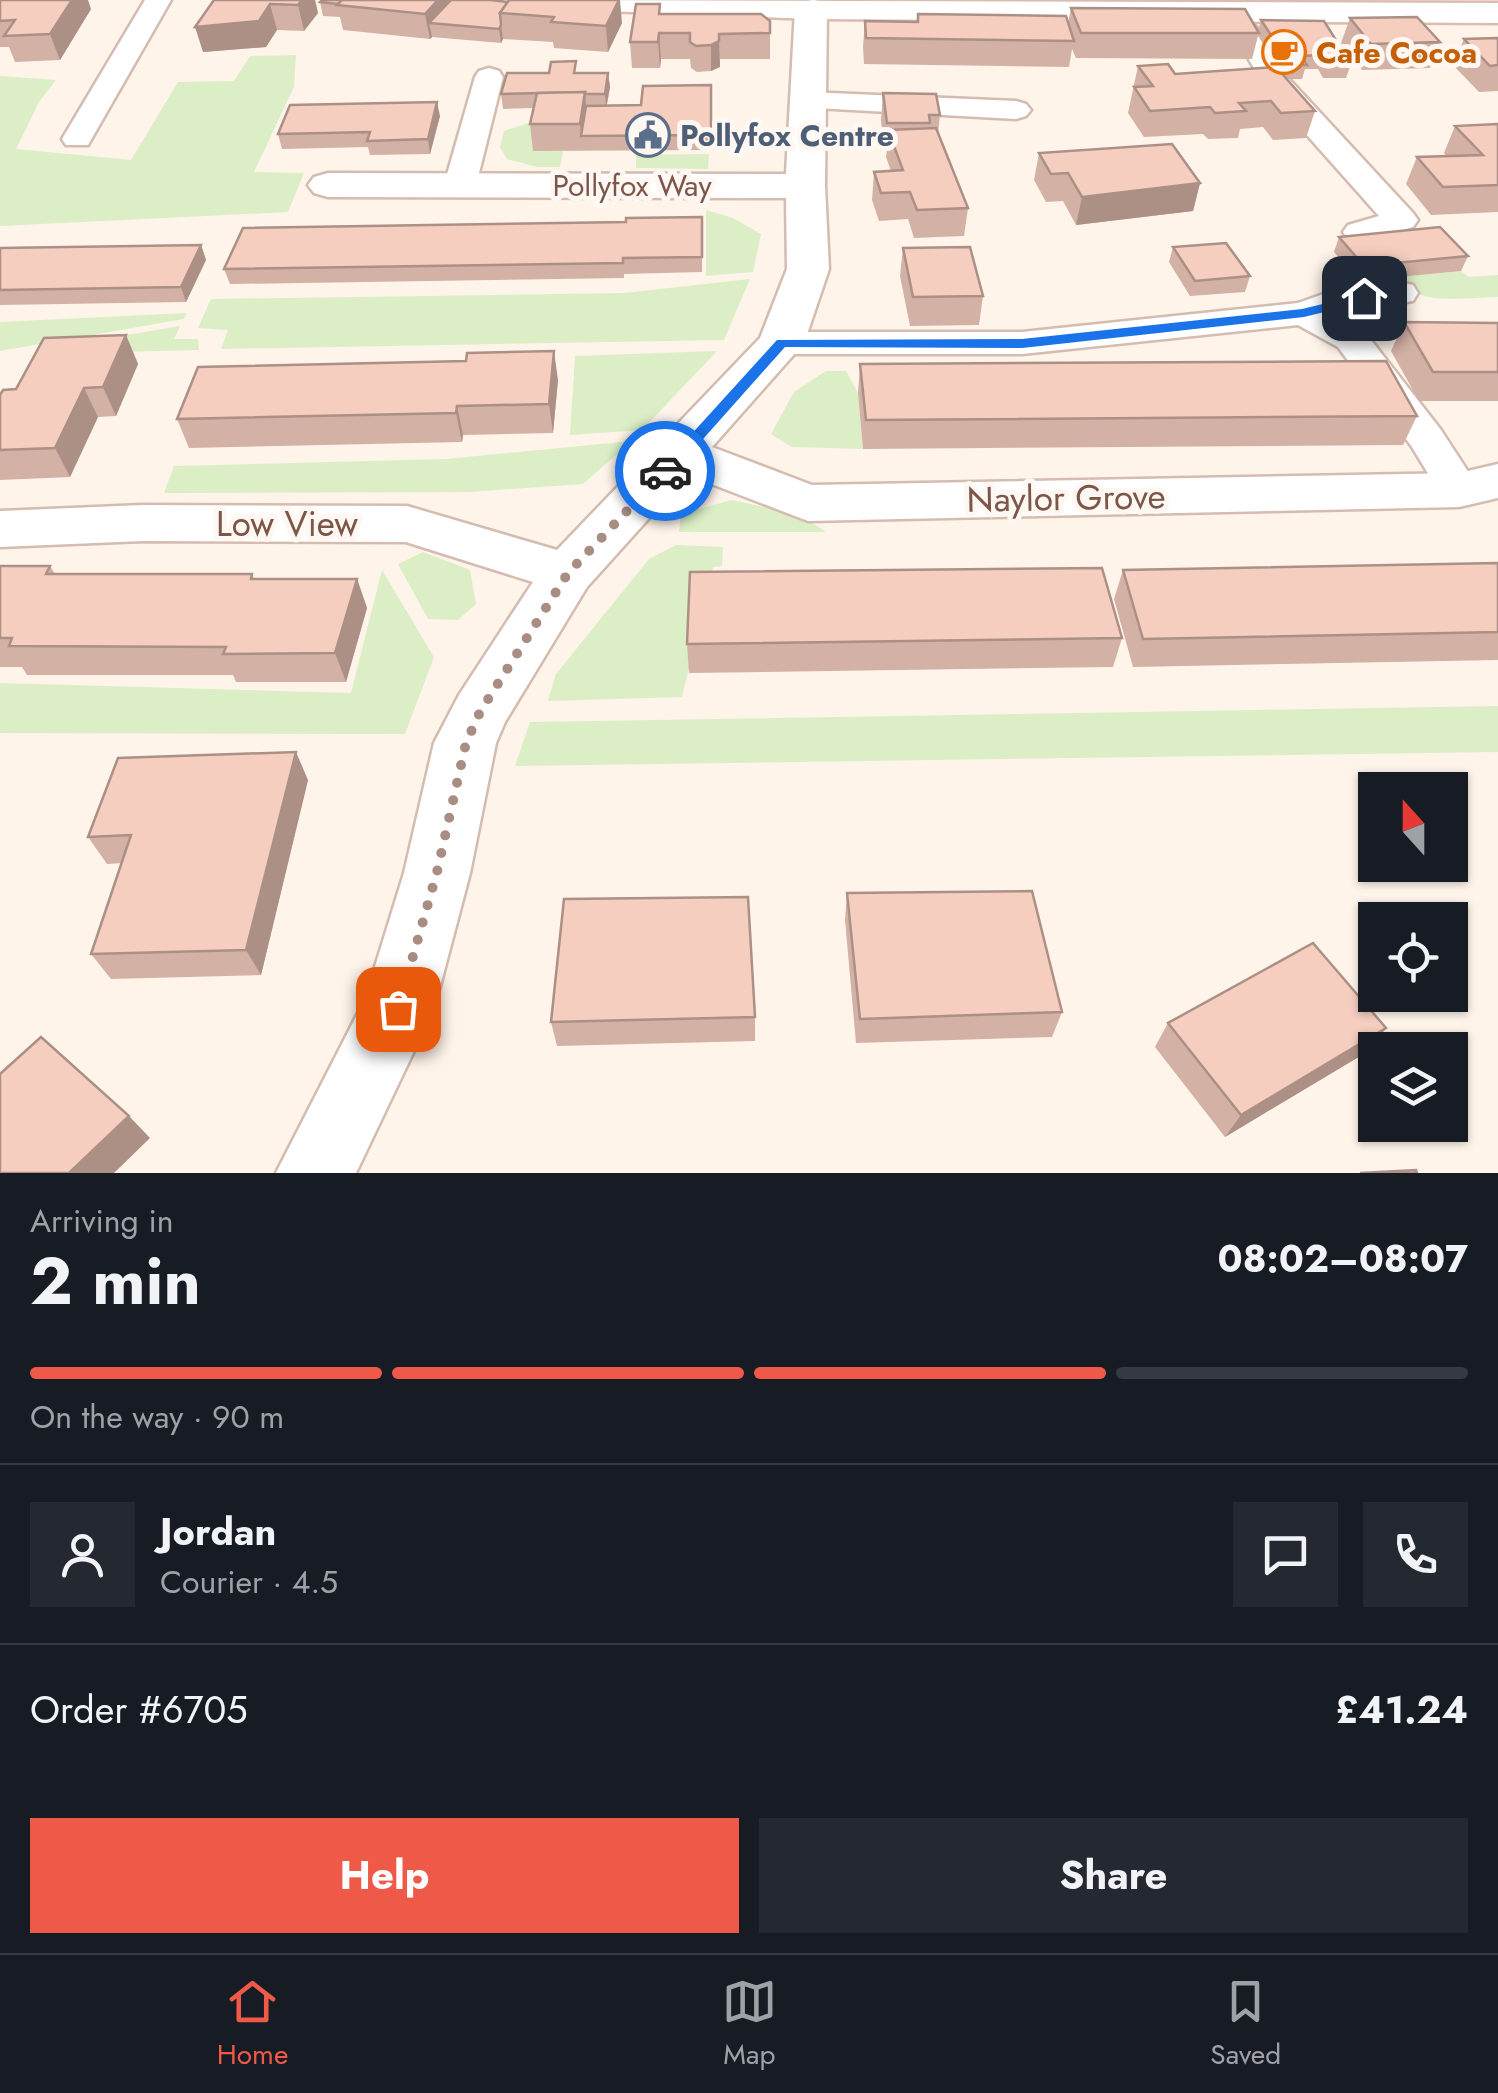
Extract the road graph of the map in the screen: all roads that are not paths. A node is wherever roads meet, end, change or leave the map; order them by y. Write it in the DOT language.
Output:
graph roads {
  1 [pos="158,0"];
  2 [pos="580,0"];
  3 [pos="727,4"];
  4 [pos="1064,6"];
  5 [pos="1392,7"];
  6 [pos="810,10"];
  7 [pos="1498,13"];
  8 [pos="1235,14"];
  9 [pos="489,77"];
  10 [pos="807,101"];
  11 [pos="1016,110"];
  12 [pos="78,139"];
  13 [pos="460,184"];
  14 [pos="328,185"];
  15 [pos="805,186"];
  16 [pos="1360,232"];
  17 [pos="1400,293"];
  18 [pos="1304,313"];
  19 [pos="782,342"];
  20 [pos="682,454"];
  21 [pos="1479,485"];
  22 [pos="0,529"];
  23 [pos="568,573"];
  24 [pos="331,1169"];
  1 -- 12 [label="lane"];
  2 -- 3 [label="street"];
  3 -- 6 [label="street"];
  4 -- 6 [label="street"];
  4 -- 8 [label="street"];
  5 -- 7 [label="street"];
  5 -- 8 [label="street"];
  6 -- 10 [label="street"];
  8 -- 16 [label="lane"];
  9 -- 13 [label="lane"];
  10 -- 11 [label="lane"];
  10 -- 15 [label="street"];
  13 -- 14 [label="street, Pollyfox Way"];
  13 -- 15 [label="street, Pollyfox Way"];
  15 -- 19 [label="street"];
  17 -- 18 [label="lane"];
  18 -- 19 [label="lane"];
  18 -- 21 [label="lane, Naylor Grove"];
  19 -- 20 [label="street"];
  20 -- 21 [label="street, Naylor Grove"];
  20 -- 23 [label="street"];
  22 -- 23 [label="street, Low View"];
  23 -- 24 [label="street"];
}
